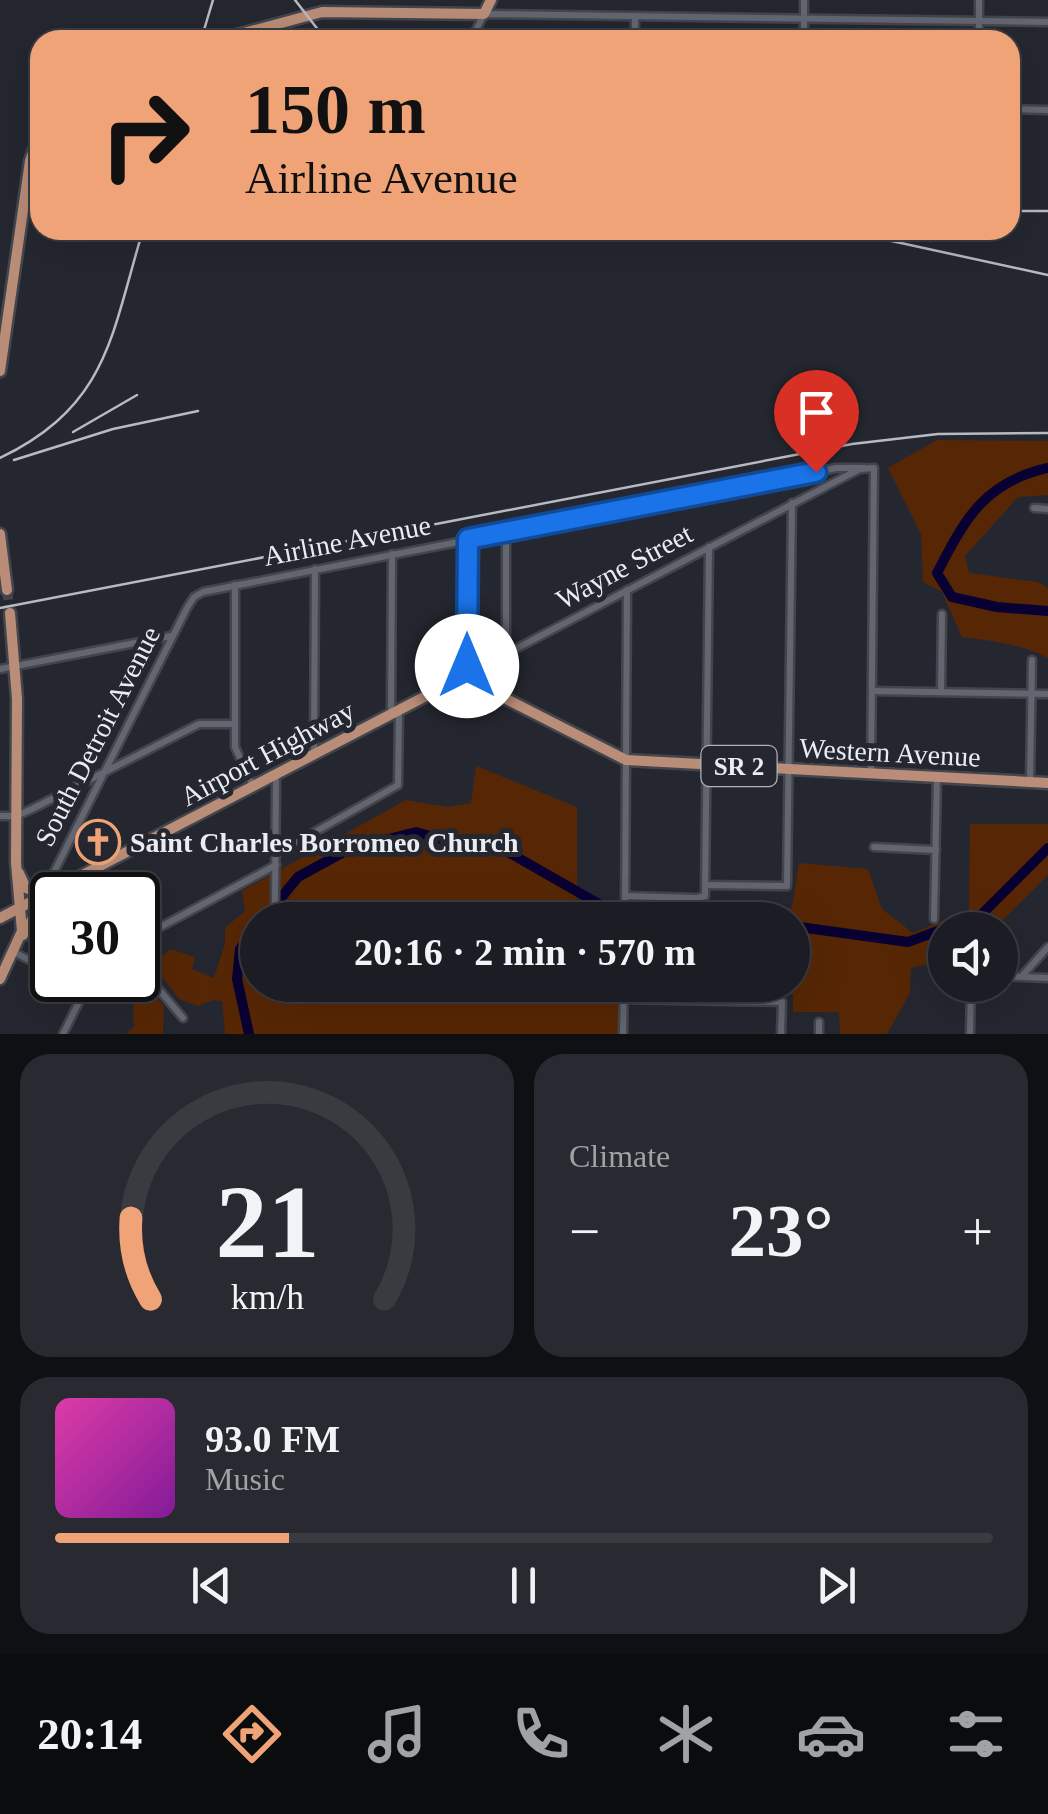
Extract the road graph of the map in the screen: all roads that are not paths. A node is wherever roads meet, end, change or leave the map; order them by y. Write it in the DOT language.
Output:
graph roads {
  1 [pos="318,0"];
  2 [pos="492,0"];
  3 [pos="804,0"];
  4 [pos="979,0"];
  5 [pos="327,12"];
  6 [pos="484,14"];
  7 [pos="635,16"];
  8 [pos="804,18"];
  9 [pos="979,21"];
  10 [pos="1048,22"];
  11 [pos="255,30"];
  12 [pos="477,30"];
  13 [pos="634,30"];
  14 [pos="804,30"];
  15 [pos="979,30"];
  16 [pos="1020,109"];
  17 [pos="1048,110"];
  18 [pos="30,161"];
  19 [pos="0,372"];
  20 [pos="864,468"];
  21 [pos="792,504"];
  22 [pos="1034,508"];
  23 [pos="1048,509"];
  24 [pos="506,532"];
  25 [pos="0,534"];
  26 [pos="468,539"];
  27 [pos="709,547"];
  28 [pos="392,554"];
  29 [pos="315,568"];
  30 [pos="235,585"];
  31 [pos="7,590"];
  32 [pos="627,590"];
  33 [pos="194,597"];
  34 [pos="10,612"];
  35 [pos="942,614"];
  36 [pos="173,636"];
  37 [pos="506,653"];
  38 [pos="1032,660"];
  39 [pos="16,666"];
  40 [pos="0,669"];
  41 [pos="467,673"];
  42 [pos="449,684"];
  43 [pos="872,691"];
  44 [pos="941,692"];
  45 [pos="1032,693"];
  46 [pos="1048,694"];
  47 [pos="395,712"];
  48 [pos="235,724"];
  49 [pos="314,754"];
  50 [pos="626,760"];
  51 [pos="706,765"];
  52 [pos="789,769"];
  53 [pos="104,772"];
  54 [pos="871,773"];
  55 [pos="276,774"];
  56 [pos="937,777"];
  57 [pos="1030,782"];
  58 [pos="1048,783"];
  59 [pos="253,786"];
  60 [pos="0,816"];
  61 [pos="16,816"];
  62 [pos="874,847"];
  63 [pos="936,850"];
  64 [pos="276,854"];
  65 [pos="16,863"];
  66 [pos="276,866"];
  67 [pos="56,872"];
  68 [pos="89,872"];
  69 [pos="705,884"];
  70 [pos="30,889"];
  71 [pos="625,900"];
  72 [pos="30,902"];
  73 [pos="275,902"];
  74 [pos="19,908"];
  75 [pos="934,912"];
  76 [pos="0,918"];
  77 [pos="30,926"];
  78 [pos="160,927"];
  79 [pos="19,940"];
  80 [pos="1048,947"];
  81 [pos="14,952"];
  82 [pos="30,960"];
  83 [pos="1018,977"];
  84 [pos="1022,977"];
  85 [pos="1048,978"];
  86 [pos="0,979"];
  87 [pos="160,991"];
  88 [pos="79,1002"];
  89 [pos="624,1002"];
  90 [pos="782,1002"];
  91 [pos="971,1002"];
  92 [pos="183,1018"];
  93 [pos="819,1022"];
  94 [pos="63,1034"];
  95 [pos="623,1034"];
  96 [pos="781,1034"];
  97 [pos="819,1034"];
  98 [pos="970,1034"];
  1 -- 5 [label="street"];
  2 -- 6 [label="main road"];
  3 -- 8 [label="street"];
  4 -- 9 [label="street"];
  5 -- 6 [label="main road"];
  5 -- 11 [label="main road"];
  6 -- 7 [label="street"];
  6 -- 12 [label="street"];
  7 -- 8 [label="street"];
  7 -- 13 [label="street"];
  8 -- 9 [label="street"];
  8 -- 14 [label="street"];
  9 -- 10 [label="street"];
  9 -- 15 [label="street"];
  16 -- 17 [label="street"];
  18 -- 19 [label="main road"];
  20 -- 21 [label="street, Wayne Street"];
  20 -- 24 [label="street, Airline Avenue"];
  20 -- 43 [label="street, Wayne Street"];
  21 -- 27 [label="street, Wayne Street"];
  21 -- 52 [label="street"];
  22 -- 23 [label="street"];
  24 -- 26 [label="street, Airline Avenue"];
  24 -- 37 [label="street"];
  25 -- 31 [label="main road"];
  26 -- 28 [label="street, Airline Avenue"];
  26 -- 41 [label="street"];
  27 -- 32 [label="street, Wayne Street"];
  27 -- 51 [label="street"];
  28 -- 29 [label="street, Airline Avenue"];
  28 -- 47 [label="street"];
  29 -- 30 [label="street, Airline Avenue"];
  29 -- 49 [label="street"];
  30 -- 33 [label="street, Airline Avenue"];
  30 -- 48 [label="street"];
  32 -- 37 [label="street, Wayne Street"];
  32 -- 50 [label="street"];
  33 -- 36 [label="street, South Detroit Avenue"];
  34 -- 39 [label="main road"];
  35 -- 44 [label="street"];
  36 -- 39 [label="street"];
  36 -- 53 [label="street, South Detroit Avenue"];
  37 -- 41 [label="street, Wayne Street"];
  38 -- 45 [label="street"];
  39 -- 40 [label="street"];
  39 -- 61 [label="main road"];
  41 -- 42 [label="street, Wayne Street"];
  42 -- 47 [label="main road, Airport Highway"];
  42 -- 50 [label="main road, Western Avenue / SR 2"];
  43 -- 44 [label="street"];
  43 -- 54 [label="street"];
  44 -- 45 [label="street"];
  45 -- 46 [label="street"];
  45 -- 57 [label="street"];
  47 -- 49 [label="main road, Airport Highway"];
  47 -- 64 [label="street"];
  48 -- 53 [label="street"];
  48 -- 59 [label="street"];
  49 -- 55 [label="main road, Airport Highway"];
  50 -- 51 [label="main road, Western Avenue / SR 2"];
  50 -- 71 [label="street"];
  51 -- 52 [label="main road, Western Avenue / SR 2"];
  51 -- 69 [label="street"];
  52 -- 54 [label="main road, Western Avenue / SR 2"];
  52 -- 69 [label="street"];
  53 -- 61 [label="street"];
  53 -- 67 [label="street, South Detroit Avenue"];
  54 -- 56 [label="main road, Western Avenue / SR 2"];
  55 -- 59 [label="main road, Airport Highway"];
  55 -- 64 [label="street"];
  56 -- 57 [label="main road, Western Avenue / SR 2"];
  56 -- 63 [label="street"];
  57 -- 58 [label="main road, Western Avenue / SR 2"];
  59 -- 68 [label="main road, Airport Highway"];
  60 -- 61 [label="street"];
  61 -- 65 [label="main road"];
  62 -- 63 [label="street"];
  63 -- 75 [label="street"];
  64 -- 66 [label="street"];
  65 -- 70 [label="main road"];
  65 -- 74 [label="main road"];
  66 -- 73 [label="street"];
  66 -- 78 [label="street"];
  69 -- 71 [label="street"];
  72 -- 74 [label="main road, Airport Highway"];
  74 -- 76 [label="main road, Airport Highway"];
  74 -- 79 [label="main road"];
  77 -- 79 [label="main road"];
  79 -- 81 [label="main road"];
  80 -- 84 [label="street"];
  81 -- 82 [label="street"];
  81 -- 86 [label="main road"];
  83 -- 84 [label="street"];
  84 -- 85 [label="street"];
  87 -- 92 [label="street"];
  88 -- 94 [label="street"];
  89 -- 95 [label="street"];
  90 -- 96 [label="street"];
  91 -- 98 [label="street"];
  93 -- 97 [label="street"];
}
